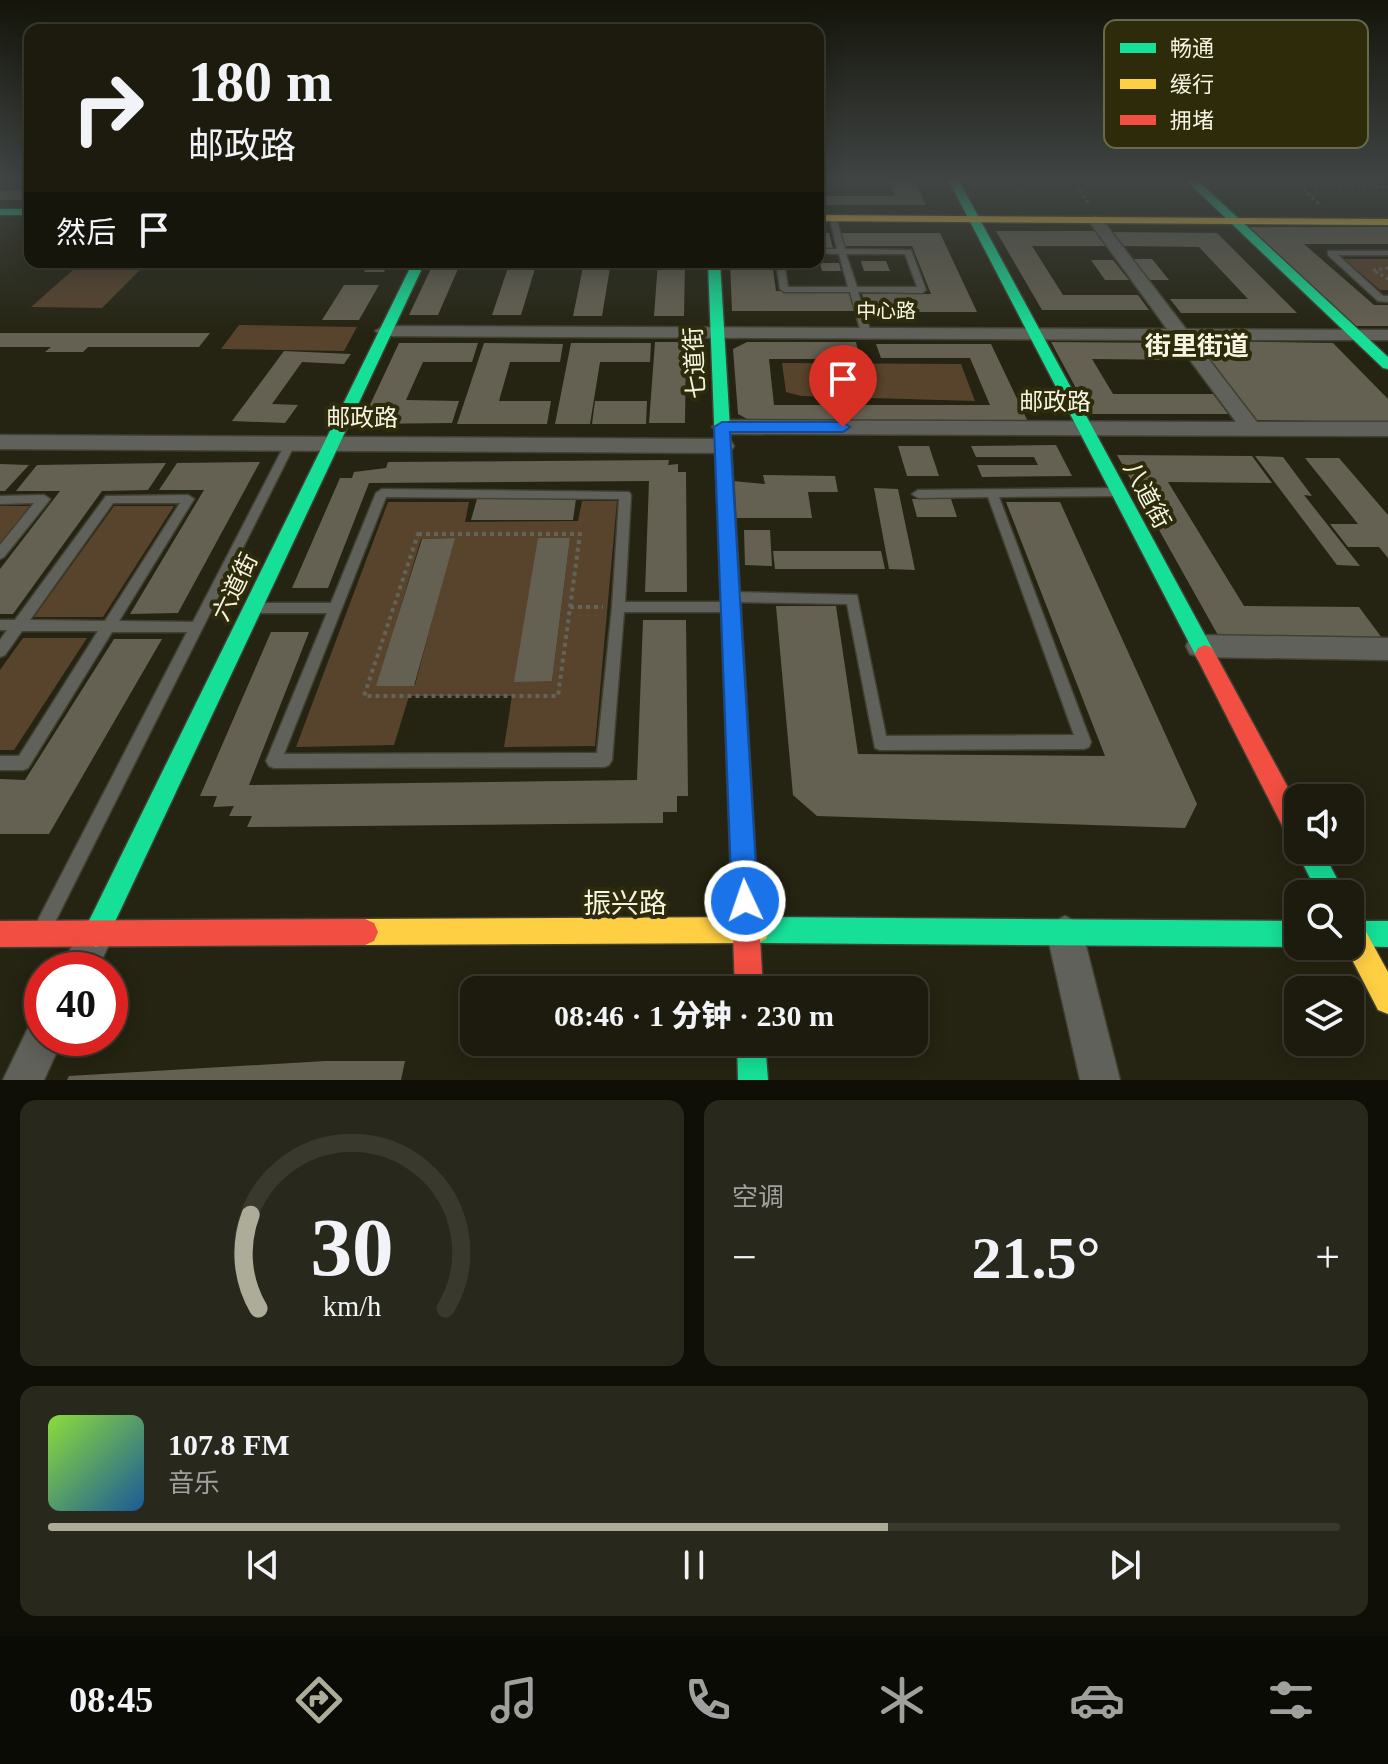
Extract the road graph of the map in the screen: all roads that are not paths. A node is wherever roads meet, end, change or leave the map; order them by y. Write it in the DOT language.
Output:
graph roads {
  1 [pos="832,231"];
  2 [pos="980,231"];
  3 [pos="1107,231"];
  4 [pos="1245,231"];
  5 [pos="824,251"];
  6 [pos="842,251"];
  7 [pos="1388,253"];
  8 [pos="416,268"];
  9 [pos="714,268"];
  10 [pos="781,268"];
  11 [pos="853,290"];
  12 [pos="1388,299"];
  13 [pos="384,331"];
  14 [pos="718,333"];
  15 [pos="866,333"];
  16 [pos="1034,333"];
  17 [pos="1180,334"];
  18 [pos="1355,334"];
  19 [pos="1388,335"];
  20 [pos="1388,365"];
  21 [pos="1084,428"];
  22 [pos="1251,428"];
  23 [pos="1388,429"];
  24 [pos="723,436"];
  25 [pos="0,442"];
  26 [pos="290,444"];
  27 [pos="330,444"];
  28 [pos="1118,492"];
  29 [pos="992,493"];
  30 [pos="918,494"];
  31 [pos="0,500"];
  32 [pos="0,554"];
  33 [pos="730,602"];
  34 [pos="618,607"];
  35 [pos="252,608"];
  36 [pos="335,608"];
  37 [pos="0,625"];
  38 [pos="18,625"];
  39 [pos="108,626"];
  40 [pos="198,627"];
  41 [pos="1200,646"];
  42 [pos="1388,649"];
  43 [pos="0,651"];
  44 [pos="0,763"];
  45 [pos="1284,804"];
  46 [pos="746,930"];
  47 [pos="1364,933"];
  48 [pos="0,934"];
  49 [pos="40,934"];
  50 [pos="96,934"];
  51 [pos="1065,934"];
  52 [pos="1284,934"];
  53 [pos="1388,934"];
  54 [pos="87,952"];
  55 [pos="1364,956"];
  56 [pos="748,976"];
  57 [pos="1388,1000"];
  58 [pos="35,1056"];
  59 [pos="752,1056"];
  60 [pos="23,1080"];
  61 [pos="753,1080"];
  62 [pos="1100,1080"];
  1 -- 6 [label="lane"];
  2 -- 16 [label="street, 八道街"];
  3 -- 17 [label="street"];
  4 -- 18 [label="street"];
  5 -- 6 [label="lane"];
  6 -- 11 [label="lane"];
  6 -- 11 [label="lane"];
  7 -- 12 [label="lane"];
  8 -- 13 [label="street, 六道街"];
  9 -- 14 [label="street, 七道街"];
  10 -- 11 [label="lane"];
  11 -- 15 [label="lane"];
  13 -- 14 [label="street, 中心路"];
  13 -- 27 [label="street, 六道街"];
  14 -- 15 [label="street, 中心路"];
  14 -- 24 [label="street, 七道街"];
  15 -- 16 [label="street, 中心路"];
  16 -- 17 [label="street, 中心路"];
  16 -- 21 [label="street, 八道街"];
  17 -- 18 [label="street, 中心路"];
  17 -- 22 [label="street"];
  18 -- 19 [label="street, 中心路"];
  18 -- 20 [label="street"];
  21 -- 22 [label="street, 邮政路"];
  21 -- 24 [label="street, 邮政路"];
  21 -- 28 [label="street, 八道街"];
  22 -- 23 [label="street, 邮政路"];
  24 -- 27 [label="street, 邮政路"];
  24 -- 33 [label="street, 七道街"];
  25 -- 26 [label="street, 邮政路"];
  26 -- 27 [label="street, 邮政路"];
  26 -- 40 [label="lane"];
  27 -- 35 [label="street, 六道街"];
  28 -- 29 [label="lane"];
  28 -- 41 [label="street, 八道街"];
  29 -- 30 [label="lane"];
  29 -- 33 [label="lane"];
  31 -- 32 [label="lane"];
  33 -- 34 [label="lane"];
  33 -- 46 [label="street, 七道街"];
  34 -- 36 [label="lane"];
  34 -- 36 [label="lane"];
  35 -- 36 [label="lane"];
  35 -- 50 [label="street, 六道街"];
  37 -- 38 [label="lane"];
  38 -- 39 [label="lane"];
  38 -- 39 [label="lane"];
  38 -- 43 [label="lane"];
  39 -- 40 [label="lane"];
  39 -- 44 [label="lane"];
  40 -- 49 [label="lane"];
  41 -- 42 [label="street"];
  41 -- 45 [label="street, 八道街"];
  46 -- 50 [label="street, 振兴路"];
  46 -- 51 [label="street, 振兴路"];
  46 -- 56 [label="street, 七道街"];
  47 -- 53 [label="street"];
  48 -- 49 [label="street, 振兴路"];
  49 -- 50 [label="street, 振兴路"];
  50 -- 54 [label="street"];
  51 -- 52 [label="street, 振兴路"];
  51 -- 62 [label="street"];
  55 -- 57 [label="street"];
  58 -- 60 [label="street"];
  59 -- 61 [label="street"];
}
